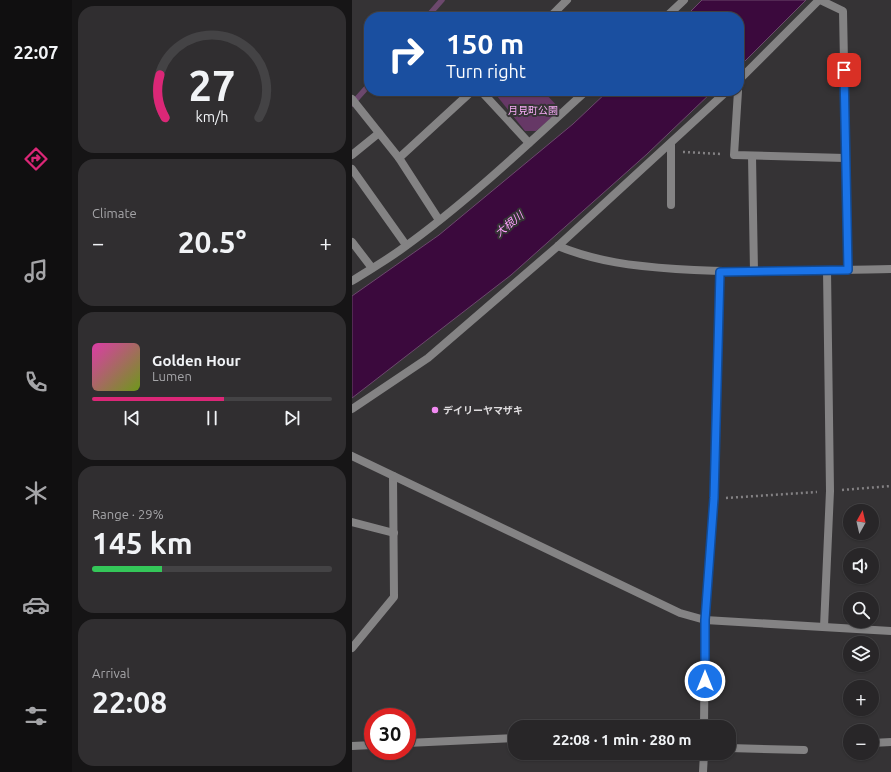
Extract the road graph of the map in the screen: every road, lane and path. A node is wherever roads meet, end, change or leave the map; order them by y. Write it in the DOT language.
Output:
graph roads {
  1 [pos="567,0"];
  2 [pos="684,0"];
  3 [pos="820,0"];
  4 [pos="555,12"];
  5 [pos="671,12"];
  6 [pos="744,75"];
  7 [pos="467,96"];
  8 [pos="486,96"];
  9 [pos="581,96"];
  10 [pos="722,96"];
  11 [pos="738,96"];
  12 [pos="352,99"];
  13 [pos="379,133"];
  14 [pos="529,143"];
  15 [pos="670,144"];
  16 [pos="352,155"];
  17 [pos="734,155"];
  18 [pos="752,156"];
  19 [pos="399,158"];
  20 [pos="845,158"];
  21 [pos="352,169"];
  22 [pos="671,205"];
  23 [pos="439,220"];
  24 [pos="352,242"];
  25 [pos="406,246"];
  26 [pos="558,246"];
  27 [pos="372,268"];
  28 [pos="891,269"];
  29 [pos="827,270"];
  30 [pos="848,270"];
  31 [pos="720,272"];
  32 [pos="754,272"];
  33 [pos="352,282"];
  34 [pos="352,409"];
  35 [pos="352,456"];
  36 [pos="393,476"];
  37 [pos="891,486"];
  38 [pos="830,491"];
  39 [pos="714,498"];
  40 [pos="352,522"];
  41 [pos="394,532"];
  42 [pos="705,620"];
  43 [pos="824,627"];
  44 [pos="891,631"];
  45 [pos="352,648"];
  46 [pos="704,720"];
  47 [pos="508,738"];
  48 [pos="891,742"];
  49 [pos="416,743"];
  50 [pos="879,743"];
  51 [pos="364,745"];
  52 [pos="352,746"];
  53 [pos="736,748"];
  54 [pos="804,750"];
  55 [pos="704,760"];
  56 [pos="703,772"];
  1 -- 4 [label="street"];
  2 -- 5 [label="street"];
  3 -- 6 [label="street"];
  3 -- 20 [label="street"];
  7 -- 19 [label="street"];
  8 -- 14 [label="street"];
  9 -- 14 [label="street"];
  10 -- 15 [label="street"];
  11 -- 17 [label="street"];
  12 -- 13 [label="street"];
  13 -- 16 [label="street"];
  13 -- 19 [label="street"];
  14 -- 23 [label="street"];
  15 -- 17 [label="path"];
  15 -- 22 [label="street"];
  15 -- 26 [label="street"];
  17 -- 18 [label="street"];
  18 -- 20 [label="street"];
  18 -- 32 [label="street"];
  19 -- 23 [label="street"];
  20 -- 30 [label="street"];
  21 -- 25 [label="street"];
  23 -- 25 [label="street"];
  24 -- 27 [label="street"];
  25 -- 27 [label="street"];
  26 -- 31 [label="street"];
  26 -- 34 [label="street"];
  27 -- 33 [label="street"];
  28 -- 30 [label="street"];
  29 -- 30 [label="street"];
  29 -- 32 [label="street"];
  29 -- 38 [label="street"];
  31 -- 32 [label="street"];
  31 -- 39 [label="street"];
  35 -- 36 [label="street"];
  36 -- 41 [label="street"];
  36 -- 42 [label="street"];
  37 -- 38 [label="path"];
  38 -- 39 [label="path"];
  38 -- 43 [label="street"];
  39 -- 42 [label="street"];
  40 -- 41 [label="street"];
  41 -- 45 [label="street"];
  42 -- 43 [label="street"];
  42 -- 46 [label="street"];
  43 -- 44 [label="street"];
  47 -- 49 [label="street"];
  48 -- 50 [label="street"];
  51 -- 52 [label="street"];
  53 -- 54 [label="street"];
  55 -- 56 [label="street"];
}
